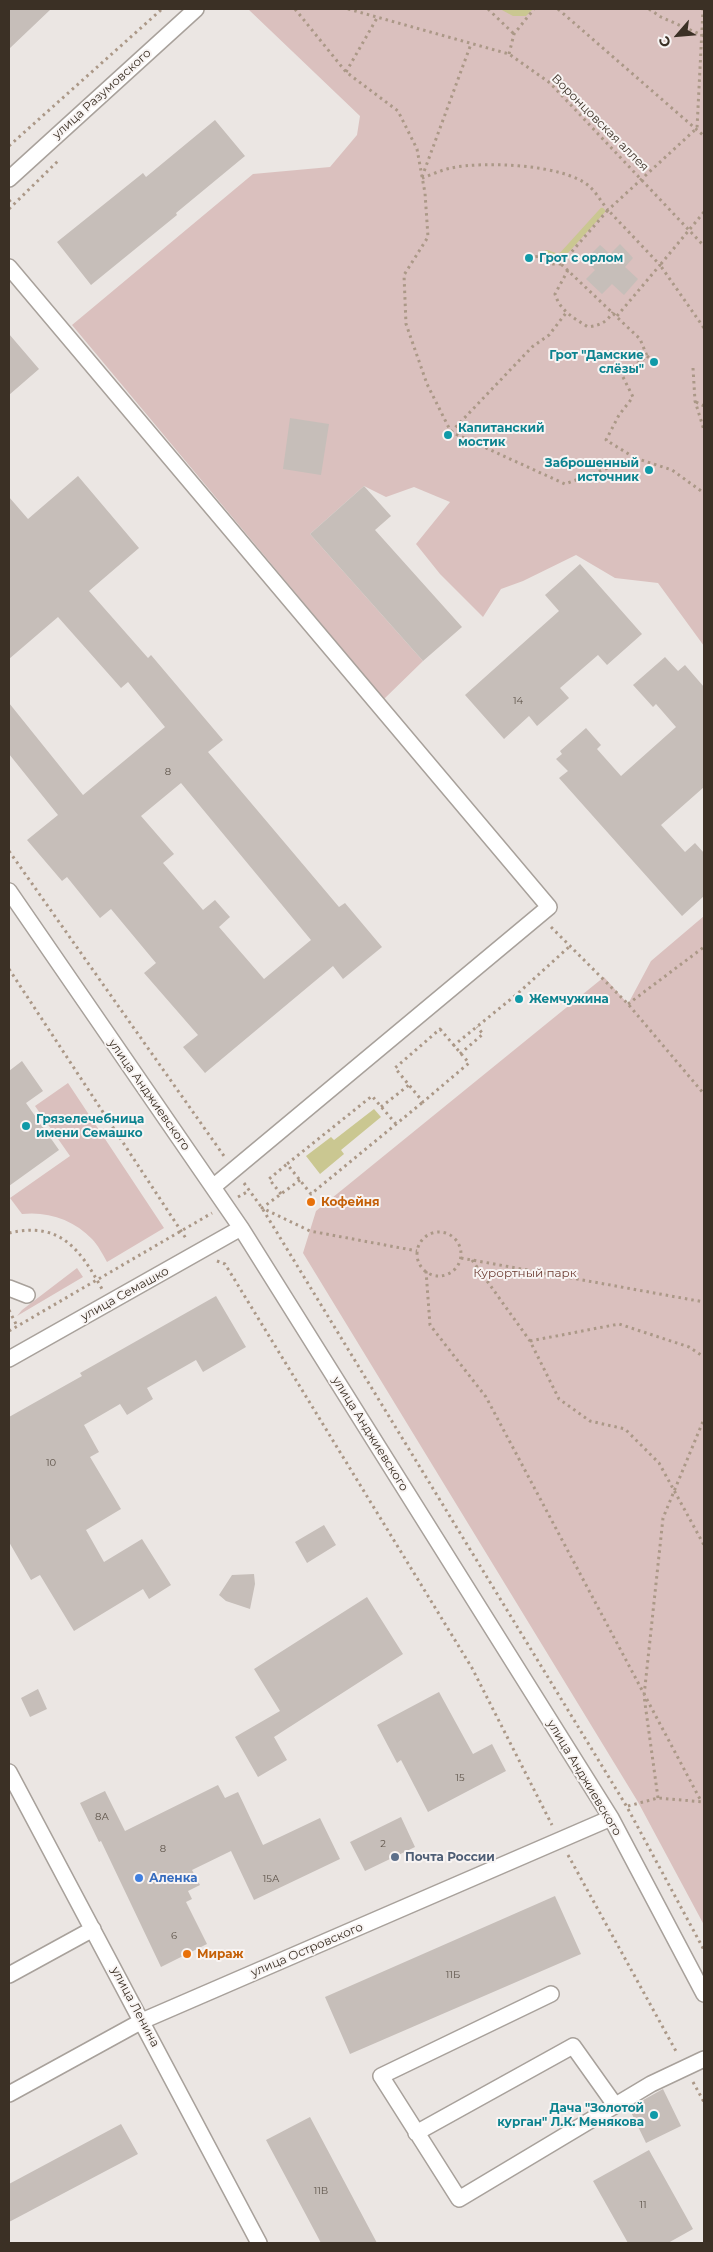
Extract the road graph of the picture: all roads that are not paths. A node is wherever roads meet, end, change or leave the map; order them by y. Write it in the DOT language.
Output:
graph roads {
  1 [pos="196,9"];
  2 [pos="9,179"];
  3 [pos="9,267"];
  4 [pos="9,891"];
  5 [pos="213,1187"];
  6 [pos="241,1228"];
  7 [pos="9,1288"];
  8 [pos="27,1294"];
  9 [pos="9,1359"];
  10 [pos="9,1772"];
  11 [pos="611,1818"];
  12 [pos="93,1929"];
  13 [pos="9,1975"];
  14 [pos="551,1994"];
  15 [pos="704,1994"];
  16 [pos="142,2021"];
  17 [pos="704,2059"];
  18 [pos="9,2094"];
  19 [pos="614,2105"];
  20 [pos="416,2133"];
  21 [pos="259,2243"];
  1 -- 2 [label="street, улица Разумовского"];
  3 -- 5 [label="street"];
  4 -- 5 [label="street, улица Анджиевского"];
  5 -- 6 [label="street, улица Анджиевского"];
  6 -- 9 [label="street, улица Семашко"];
  6 -- 11 [label="street, улица Анджиевского"];
  7 -- 8 [label="street"];
  10 -- 12 [label="street, улица Ленина"];
  11 -- 15 [label="street, улица Анджиевского"];
  11 -- 16 [label="street, улица Островского"];
  12 -- 13 [label="street"];
  12 -- 16 [label="street, улица Ленина"];
  14 -- 20 [label="street"];
  16 -- 18 [label="street, улица Островского"];
  16 -- 21 [label="street, улица Ленина"];
  17 -- 19 [label="street"];
  19 -- 20 [label="street"];
  19 -- 20 [label="street"];
}
